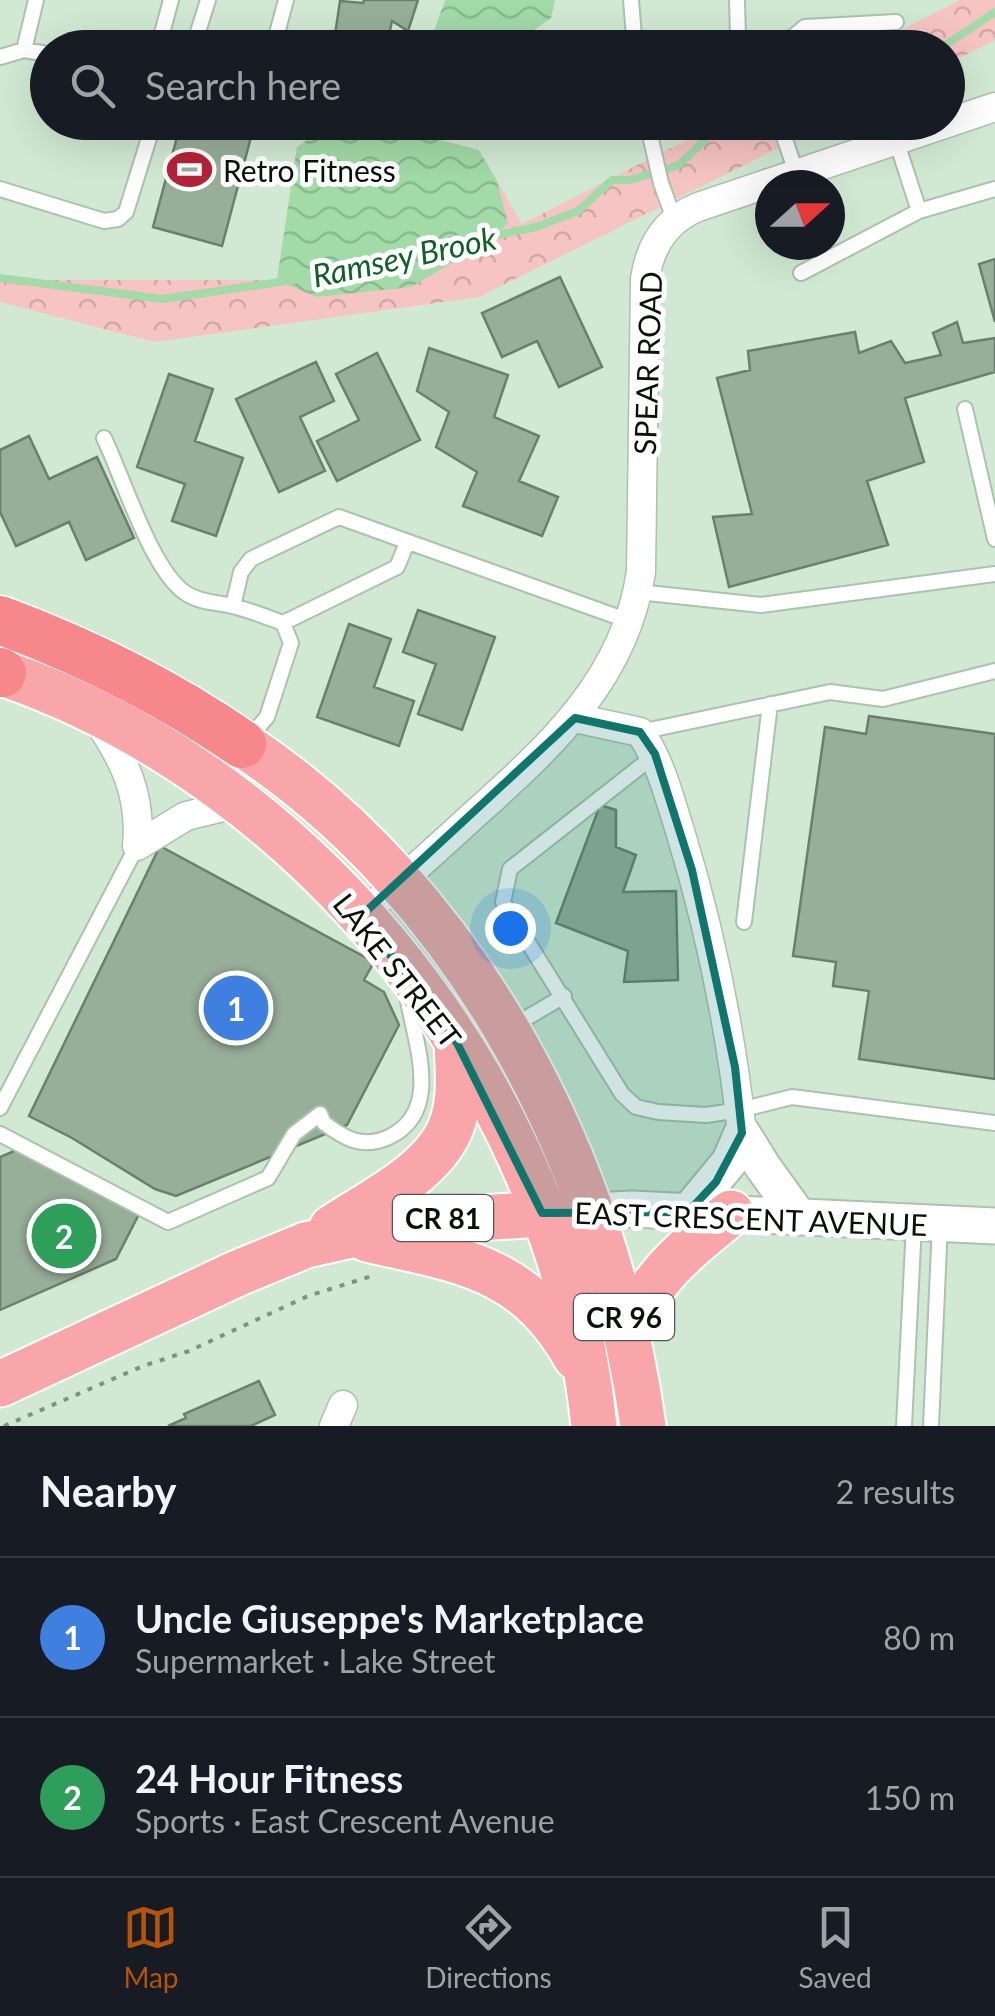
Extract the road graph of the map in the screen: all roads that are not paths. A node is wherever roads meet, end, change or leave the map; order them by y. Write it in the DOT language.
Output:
graph roads {
  1 [pos="36,0"];
  2 [pos="171,0"];
  3 [pos="208,0"];
  4 [pos="286,0"];
  5 [pos="630,0"];
  6 [pos="737,0"];
  7 [pos="896,22"];
  8 [pos="163,30"];
  9 [pos="199,30"];
  10 [pos="278,30"];
  11 [pos="632,30"];
  12 [pos="738,30"];
  13 [pos="801,30"];
  14 [pos="24,50"];
  15 [pos="30,51"];
  16 [pos="0,58"];
  17 [pos="995,107"];
  18 [pos="965,118"];
  19 [pos="148,140"];
  20 [pos="651,140"];
  21 [pos="784,140"];
  22 [pos="905,140"];
  23 [pos="897,143"];
  24 [pos="795,170"];
  25 [pos="813,170"];
  26 [pos="755,188"];
  27 [pos="0,189"];
  28 [pos="995,189"];
  29 [pos="919,211"];
  30 [pos="674,219"];
  31 [pos="801,273"];
  32 [pos="965,408"];
  33 [pos="104,438"];
  34 [pos="995,539"];
  35 [pos="407,543"];
  36 [pos="995,574"];
  37 [pos="638,592"];
  38 [pos="233,606"];
  39 [pos="0,620"];
  40 [pos="629,621"];
  41 [pos="284,623"];
  42 [pos="995,671"];
  43 [pos="1,673"];
  44 [pos="770,704"];
  45 [pos="92,712"];
  46 [pos="575,718"];
  47 [pos="648,743"];
  48 [pos="227,769"];
  49 [pos="138,846"];
  50 [pos="398,883"];
  51 [pos="361,916"];
  52 [pos="744,922"];
  53 [pos="402,966"];
  54 [pos="564,996"];
  55 [pos="506,1030"];
  56 [pos="457,1043"];
  57 [pos="0,1108"];
  58 [pos="741,1122"];
  59 [pos="995,1123"];
  60 [pos="0,1134"];
  61 [pos="593,1211"];
  62 [pos="709,1212"];
  63 [pos="542,1213"];
  64 [pos="799,1217"];
  65 [pos="927,1223"];
  66 [pos="995,1226"];
  67 [pos="326,1240"];
  68 [pos="629,1335"];
  69 [pos="588,1378"];
  70 [pos="4,1381"];
  71 [pos="594,1426"];
  72 [pos="642,1426"];
  73 [pos="904,1426"];
  74 [pos="931,1426"];
  1 -- 14 [label="lane"];
  2 -- 8 [label="lane"];
  3 -- 9 [label="lane"];
  4 -- 10 [label="lane"];
  5 -- 11 [label="lane"];
  6 -- 12 [label="lane"];
  7 -- 13 [label="lane"];
  14 -- 15 [label="lane"];
  14 -- 16 [label="lane"];
  17 -- 18 [label="street"];
  19 -- 27 [label="lane"];
  20 -- 30 [label="lane"];
  21 -- 24 [label="lane"];
  22 -- 23 [label="street"];
  23 -- 25 [label="street"];
  23 -- 29 [label="lane"];
  26 -- 30 [label="street"];
  28 -- 29 [label="lane"];
  29 -- 31 [label="lane"];
  30 -- 37 [label="street, SPEAR ROAD"];
  32 -- 34 [label="lane"];
  33 -- 38 [label="lane"];
  35 -- 38 [label="lane"];
  35 -- 40 [label="lane"];
  35 -- 41 [label="lane"];
  36 -- 37 [label="lane"];
  37 -- 40 [label="street, SPEAR ROAD"];
  38 -- 41 [label="lane"];
  39 -- 48 [label="highway"];
  40 -- 46 [label="street, SPEAR ROAD"];
  41 -- 48 [label="lane"];
  42 -- 44 [label="lane"];
  43 -- 45 [label="main road, LAKE STREET"];
  44 -- 47 [label="lane"];
  44 -- 52 [label="lane"];
  45 -- 48 [label="main road, LAKE STREET"];
  45 -- 49 [label="street"];
  46 -- 47 [label="street"];
  46 -- 50 [label="street, SPEAR ROAD"];
  47 -- 54 [label="lane"];
  47 -- 58 [label="street"];
  48 -- 49 [label="street"];
  48 -- 50 [label="main road, LAKE STREET"];
  48 -- 51 [label="main road, LAKE STREET"];
  49 -- 57 [label="lane"];
  50 -- 51 [label="street, SPEAR ROAD"];
  50 -- 55 [label="main road, LAKE STREET"];
  51 -- 53 [label="main road, LAKE STREET"];
  53 -- 56 [label="main road, LAKE STREET"];
  53 -- 60 [label="lane"];
  54 -- 55 [label="lane"];
  54 -- 58 [label="lane"];
  55 -- 61 [label="main road, LAKE STREET"];
  56 -- 63 [label="main road, LAKE STREET"];
  56 -- 67 [label="main road"];
  58 -- 59 [label="lane"];
  58 -- 62 [label="street"];
  58 -- 64 [label="street"];
  61 -- 62 [label="street, EAST CRESCENT AVENUE"];
  61 -- 63 [label="main road, EAST CRESCENT AVENUE"];
  61 -- 68 [label="main road, LAKE STREET / CR 96"];
  62 -- 64 [label="street, EAST CRESCENT AVENUE"];
  62 -- 68 [label="main road"];
  63 -- 67 [label="main road, EAST CRESCENT AVENUE / CR 81"];
  63 -- 69 [label="main road, LAKE STREET / CR 96"];
  64 -- 65 [label="street, EAST CRESCENT AVENUE"];
  65 -- 66 [label="street, EAST CRESCENT AVENUE"];
  65 -- 73 [label="lane"];
  65 -- 74 [label="lane"];
  67 -- 69 [label="main road"];
  67 -- 70 [label="main road, EAST CRESCENT AVENUE / CR 81"];
  68 -- 72 [label="main road, LAKE STREET / CR 96"];
  69 -- 71 [label="main road, LAKE STREET / CR 96"];
}
